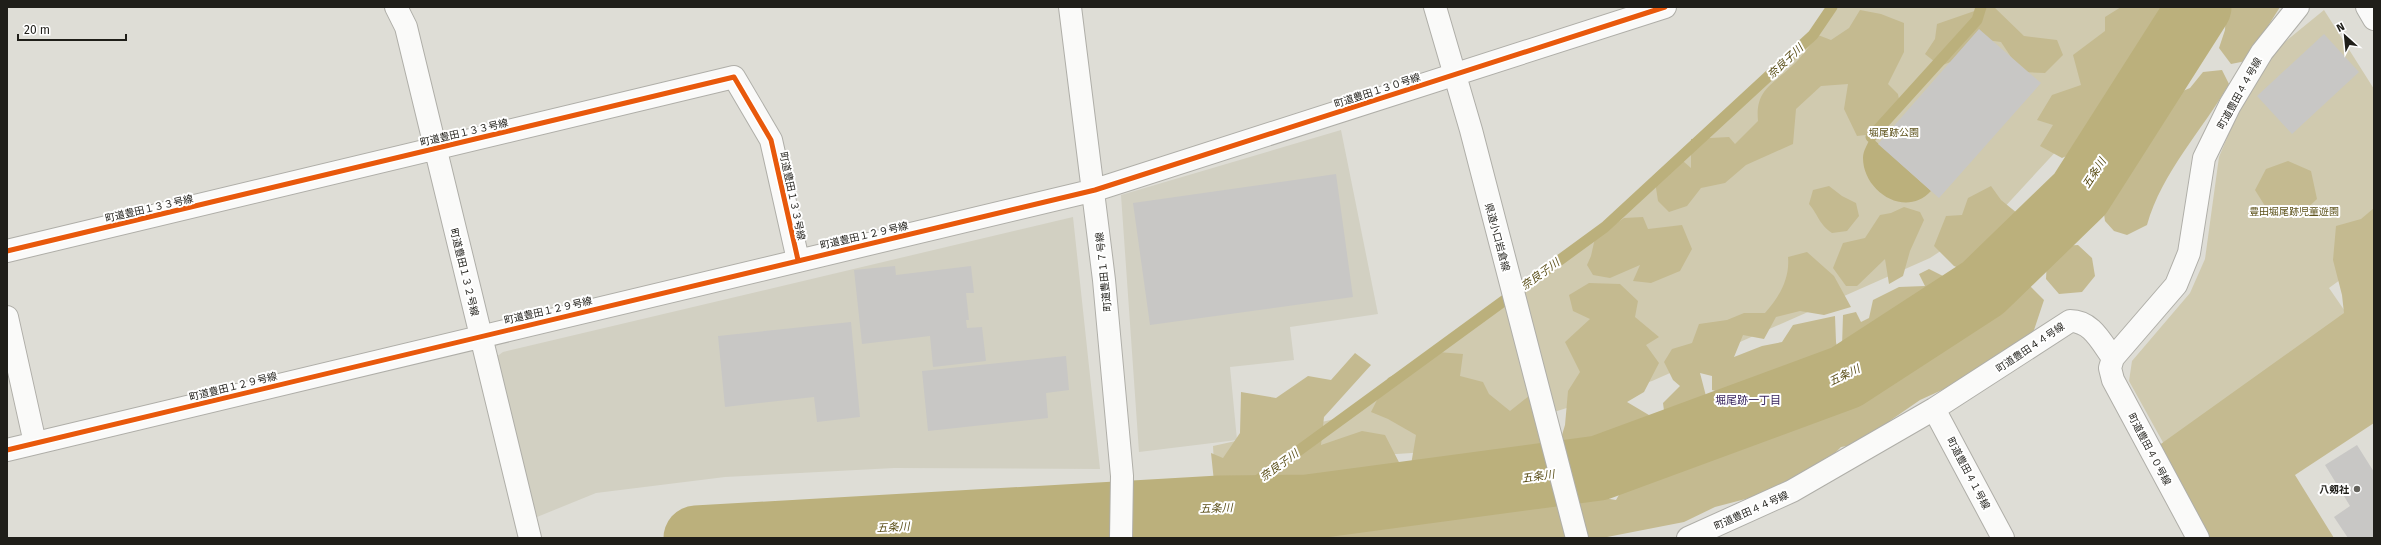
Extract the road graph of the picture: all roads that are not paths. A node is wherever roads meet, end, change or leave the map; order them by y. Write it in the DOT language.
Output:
graph roads {
  1 [pos="396,7"];
  2 [pos="1070,7"];
  3 [pos="1435,7"];
  4 [pos="1665,7"];
  5 [pos="2298,7"];
  6 [pos="2367,7"];
  7 [pos="2374,19"];
  8 [pos="1455,74"];
  9 [pos="436,148"];
  10 [pos="1094,190"];
  11 [pos="7,251"];
  12 [pos="798,260"];
  13 [pos="7,317"];
  14 [pos="481,336"];
  15 [pos="2113,358"];
  16 [pos="1934,409"];
  17 [pos="35,443"];
  18 [pos="7,450"];
  19 [pos="530,538"];
  20 [pos="1121,538"];
  21 [pos="1577,538"];
  22 [pos="1688,538"];
  23 [pos="2003,538"];
  24 [pos="2198,538"];
  1 -- 9 [label="street, 町道豊田１３２号線"];
  2 -- 10 [label="street, 町道豊田１７号線"];
  3 -- 8 [label="street, 県道小口岩倉線"];
  4 -- 8 [label="street, 町道豊田１３０号線"];
  5 -- 15 [label="street, 町道豊田４４号線"];
  6 -- 7 [label="street"];
  8 -- 10 [label="street, 町道豊田１３０号線"];
  8 -- 21 [label="street, 県道小口岩倉線"];
  9 -- 11 [label="street, 町道豊田１３３号線"];
  9 -- 12 [label="street, 町道豊田１３３号線"];
  9 -- 14 [label="street, 町道豊田１３２号線"];
  10 -- 12 [label="street, 町道豊田１２９号線"];
  10 -- 20 [label="street, 町道豊田１７号線"];
  12 -- 14 [label="street, 町道豊田１２９号線"];
  13 -- 17 [label="street"];
  14 -- 17 [label="street, 町道豊田１２９号線"];
  14 -- 19 [label="street, 町道豊田１３２号線"];
  15 -- 16 [label="street, 町道豊田４４号線"];
  15 -- 24 [label="street, 町道豊田４０号線"];
  16 -- 22 [label="street, 町道豊田４４号線"];
  16 -- 23 [label="street, 町道豊田４１号線"];
  17 -- 18 [label="street, 町道豊田１２９号線"];
}
